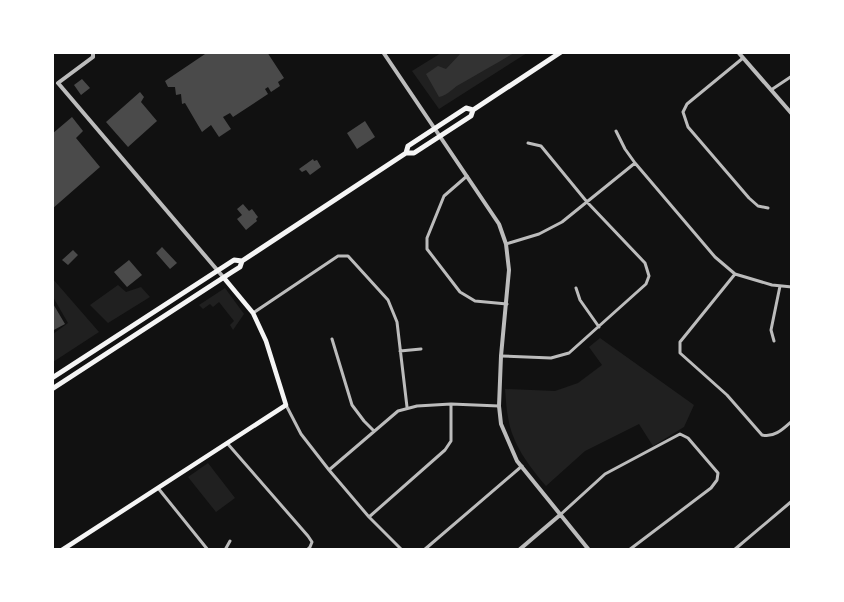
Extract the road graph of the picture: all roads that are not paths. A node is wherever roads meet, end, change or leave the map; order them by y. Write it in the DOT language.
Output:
graph roads {
  1 [pos="93,52"];
  2 [pos="383,52"];
  3 [pos="561,52"];
  4 [pos="738,52"];
  5 [pos="743,58"];
  6 [pos="792,76"];
  7 [pos="58,83"];
  8 [pos="52,87"];
  9 [pos="771,90"];
  10 [pos="473,110"];
  11 [pos="792,114"];
  12 [pos="436,128"];
  13 [pos="616,131"];
  14 [pos="441,136"];
  15 [pos="528,144"];
  16 [pos="406,152"];
  17 [pos="635,162"];
  18 [pos="468,175"];
  19 [pos="587,202"];
  20 [pos="768,208"];
  21 [pos="506,244"];
  22 [pos="242,261"];
  23 [pos="218,270"];
  24 [pos="735,274"];
  25 [pos="224,278"];
  26 [pos="780,286"];
  27 [pos="792,287"];
  28 [pos="576,288"];
  29 [pos="507,304"];
  30 [pos="253,313"];
  31 [pos="599,327"];
  32 [pos="332,339"];
  33 [pos="774,341"];
  34 [pos="421,349"];
  35 [pos="400,351"];
  36 [pos="501,356"];
  37 [pos="52,378"];
  38 [pos="52,389"];
  39 [pos="451,404"];
  40 [pos="286,405"];
  41 [pos="499,406"];
  42 [pos="407,407"];
  43 [pos="792,421"];
  44 [pos="374,431"];
  45 [pos="227,442"];
  46 [pos="522,466"];
  47 [pos="329,470"];
  48 [pos="158,488"];
  49 [pos="792,501"];
  50 [pos="560,515"];
  51 [pos="369,517"];
  52 [pos="230,540"];
  53 [pos="62,550"];
  54 [pos="208,550"];
  55 [pos="225,550"];
  56 [pos="307,550"];
  57 [pos="402,550"];
  58 [pos="424,550"];
  59 [pos="519,550"];
  60 [pos="589,550"];
  61 [pos="630,550"];
  62 [pos="734,550"];
  1 -- 7 [label="street"];
  2 -- 12 [label="street"];
  3 -- 10 [label="main road"];
  4 -- 5 [label="street"];
  5 -- 9 [label="street"];
  5 -- 20 [label="street"];
  6 -- 9 [label="street"];
  7 -- 8 [label="street"];
  7 -- 23 [label="street"];
  9 -- 11 [label="street"];
  10 -- 12 [label="main road"];
  10 -- 14 [label="main road"];
  12 -- 14 [label="street"];
  12 -- 16 [label="main road"];
  13 -- 17 [label="street"];
  14 -- 16 [label="main road"];
  14 -- 18 [label="street"];
  15 -- 19 [label="street"];
  16 -- 22 [label="main road"];
  17 -- 19 [label="street"];
  17 -- 24 [label="street"];
  18 -- 21 [label="street"];
  18 -- 29 [label="street"];
  19 -- 21 [label="street"];
  19 -- 31 [label="street"];
  21 -- 29 [label="street"];
  22 -- 23 [label="main road"];
  22 -- 25 [label="main road"];
  23 -- 25 [label="street"];
  23 -- 37 [label="main road"];
  24 -- 26 [label="street"];
  24 -- 43 [label="street"];
  25 -- 30 [label="main road"];
  25 -- 38 [label="main road"];
  26 -- 27 [label="street"];
  26 -- 33 [label="street"];
  28 -- 31 [label="street"];
  29 -- 36 [label="street"];
  30 -- 35 [label="street"];
  30 -- 40 [label="main road"];
  31 -- 36 [label="street"];
  32 -- 44 [label="street"];
  34 -- 35 [label="street"];
  35 -- 42 [label="street"];
  36 -- 41 [label="street"];
  39 -- 41 [label="street"];
  39 -- 42 [label="street"];
  39 -- 51 [label="street"];
  40 -- 45 [label="main road"];
  40 -- 47 [label="street"];
  41 -- 46 [label="street"];
  42 -- 44 [label="street"];
  44 -- 47 [label="street"];
  45 -- 48 [label="main road"];
  45 -- 56 [label="street"];
  46 -- 50 [label="street"];
  46 -- 58 [label="street"];
  47 -- 51 [label="street"];
  48 -- 53 [label="main road"];
  48 -- 54 [label="street"];
  49 -- 62 [label="street"];
  50 -- 59 [label="street"];
  50 -- 60 [label="street"];
  50 -- 61 [label="street"];
  51 -- 57 [label="street"];
  52 -- 55 [label="street"];
}
